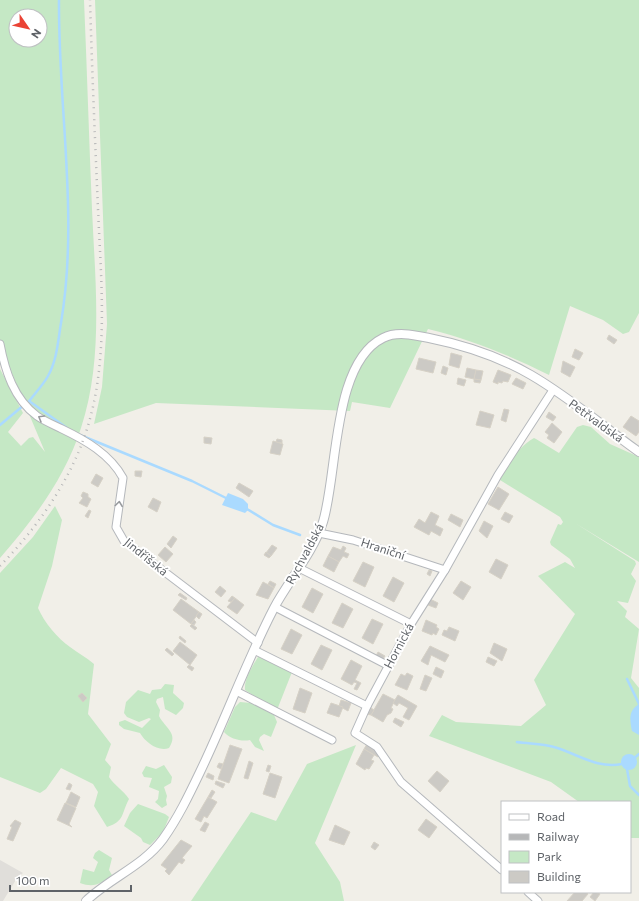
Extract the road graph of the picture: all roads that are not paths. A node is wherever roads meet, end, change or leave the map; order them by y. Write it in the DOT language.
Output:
graph roads {
  1 [pos="0,344"];
  2 [pos="553,390"];
  3 [pos="639,452"];
  4 [pos="319,533"];
  5 [pos="299,568"];
  6 [pos="445,570"];
  7 [pos="275,607"];
  8 [pos="411,624"];
  9 [pos="256,646"];
  10 [pos="389,666"];
  11 [pos="236,691"];
  12 [pos="367,706"];
  13 [pos="332,740"];
  14 [pos="501,869"];
  15 [pos="529,893"];
  16 [pos="86,901"];
  17 [pos="538,901"];
  9 -- 1 [label="street, Jindřišská, one-way"];
  2 -- 3 [label="street, Petřvaldská"];
  2 -- 4 [label="street, Rychvaldská"];
  2 -- 6 [label="street, Hornická"];
  4 -- 5 [label="street, Rychvaldská"];
  4 -- 6 [label="street, Hraniční"];
  5 -- 7 [label="street, Rychvaldská"];
  5 -- 8 [label="street"];
  6 -- 8 [label="street, Hornická"];
  7 -- 9 [label="street, Rychvaldská"];
  7 -- 10 [label="street"];
  8 -- 10 [label="street, Hornická"];
  9 -- 11 [label="street, Rychvaldská"];
  9 -- 12 [label="street, Jindřišská"];
  10 -- 12 [label="street, Hornická"];
  11 -- 13 [label="street"];
  11 -- 16 [label="street, Rychvaldská"];
  12 -- 14 [label="street, Hornická"];
  15 -- 17 [label="street"];
}
